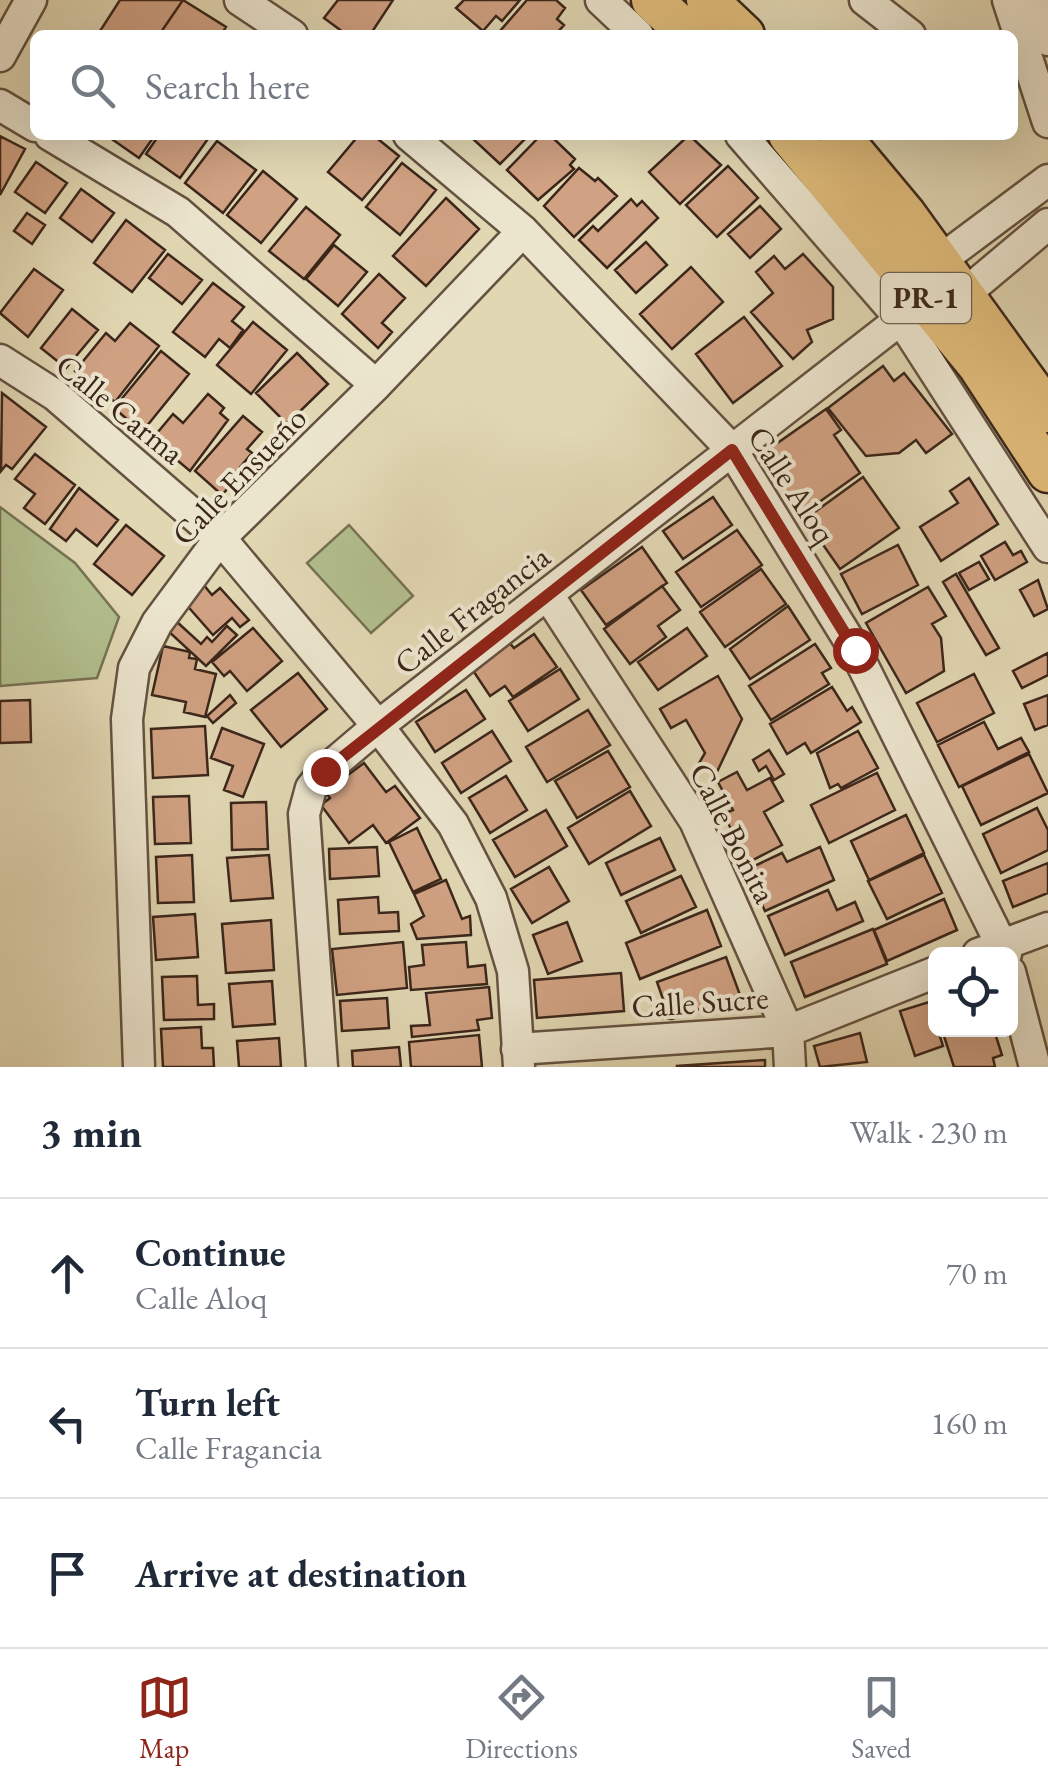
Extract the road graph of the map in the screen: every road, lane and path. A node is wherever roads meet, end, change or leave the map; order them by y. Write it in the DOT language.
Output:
graph roads {
  1 [pos="31,0"];
  2 [pos="240,0"];
  3 [pos="601,0"];
  4 [pos="652,0"];
  5 [pos="707,0"];
  6 [pos="865,0"];
  7 [pos="1008,0"];
  8 [pos="1034,0"];
  9 [pos="285,30"];
  10 [pos="633,30"];
  11 [pos="685,30"];
  12 [pos="739,30"];
  13 [pos="904,30"];
  14 [pos="1033,46"];
  15 [pos="0,56"];
  16 [pos="0,105"];
  17 [pos="1048,122"];
  18 [pos="30,123"];
  19 [pos="58,140"];
  20 [pos="415,140"];
  21 [pos="747,140"];
  22 [pos="793,140"];
  23 [pos="842,140"];
  24 [pos="1048,180"];
  25 [pos="1048,224"];
  26 [pos="522,231"];
  27 [pos="931,294"];
  28 [pos="0,360"];
  29 [pos="376,385"];
  30 [pos="1048,412"];
  31 [pos="732,450"];
  32 [pos="1048,472"];
  33 [pos="220,538"];
  34 [pos="1048,547"];
  35 [pos="548,595"];
  36 [pos="378,726"];
  37 [pos="1048,928"];
  38 [pos="995,947"];
  39 [pos="1015,947"];
  40 [pos="928,975"];
  41 [pos="1018,1013"];
  42 [pos="788,1032"];
  43 [pos="518,1058"];
  44 [pos="139,1067"];
  45 [pos="322,1067"];
  46 [pos="790,1067"];
  47 [pos="1036,1067"];
  1 -- 15 [label="street"];
  2 -- 9 [label="street"];
  3 -- 10 [label="street"];
  4 -- 11 [label="main road"];
  5 -- 12 [label="main road"];
  6 -- 13 [label="street"];
  7 -- 14 [label="street"];
  8 -- 14 [label="street"];
  14 -- 17 [label="street"];
  16 -- 18 [label="street"];
  19 -- 29 [label="street"];
  20 -- 26 [label="street, Calle Aloq"];
  21 -- 27 [label="street"];
  22 -- 27 [label="main road, PR-1"];
  23 -- 27 [label="main road, PR-1"];
  24 -- 27 [label="street"];
  25 -- 27 [label="street"];
  26 -- 29 [label="street, Calle Ensueño"];
  26 -- 31 [label="street, Calle Aloq"];
  27 -- 30 [label="main road, PR-1"];
  27 -- 31 [label="street, Calle Fragancia"];
  27 -- 32 [label="main road, PR-1"];
  27 -- 34 [label="street"];
  28 -- 33 [label="street, Calle Carma"];
  29 -- 33 [label="street, Calle Ensueño"];
  31 -- 35 [label="street, Calle Fragancia"];
  31 -- 38 [label="street, Calle Aloq"];
  33 -- 36 [label="street, Calle Carma"];
  33 -- 44 [label="street, Calle Ensueño"];
  35 -- 36 [label="street, Calle Fragancia"];
  35 -- 42 [label="street, Calle Bonita"];
  36 -- 43 [label="street, Calle Carma"];
  36 -- 45 [label="street, Calle Fragancia"];
  37 -- 39 [label="street"];
  40 -- 42 [label="street, Calle Sucre"];
  41 -- 47 [label="street, Calle Aloq"];
  42 -- 43 [label="street, Calle Sucre"];
  42 -- 46 [label="street, Calle Bonita"];
}
